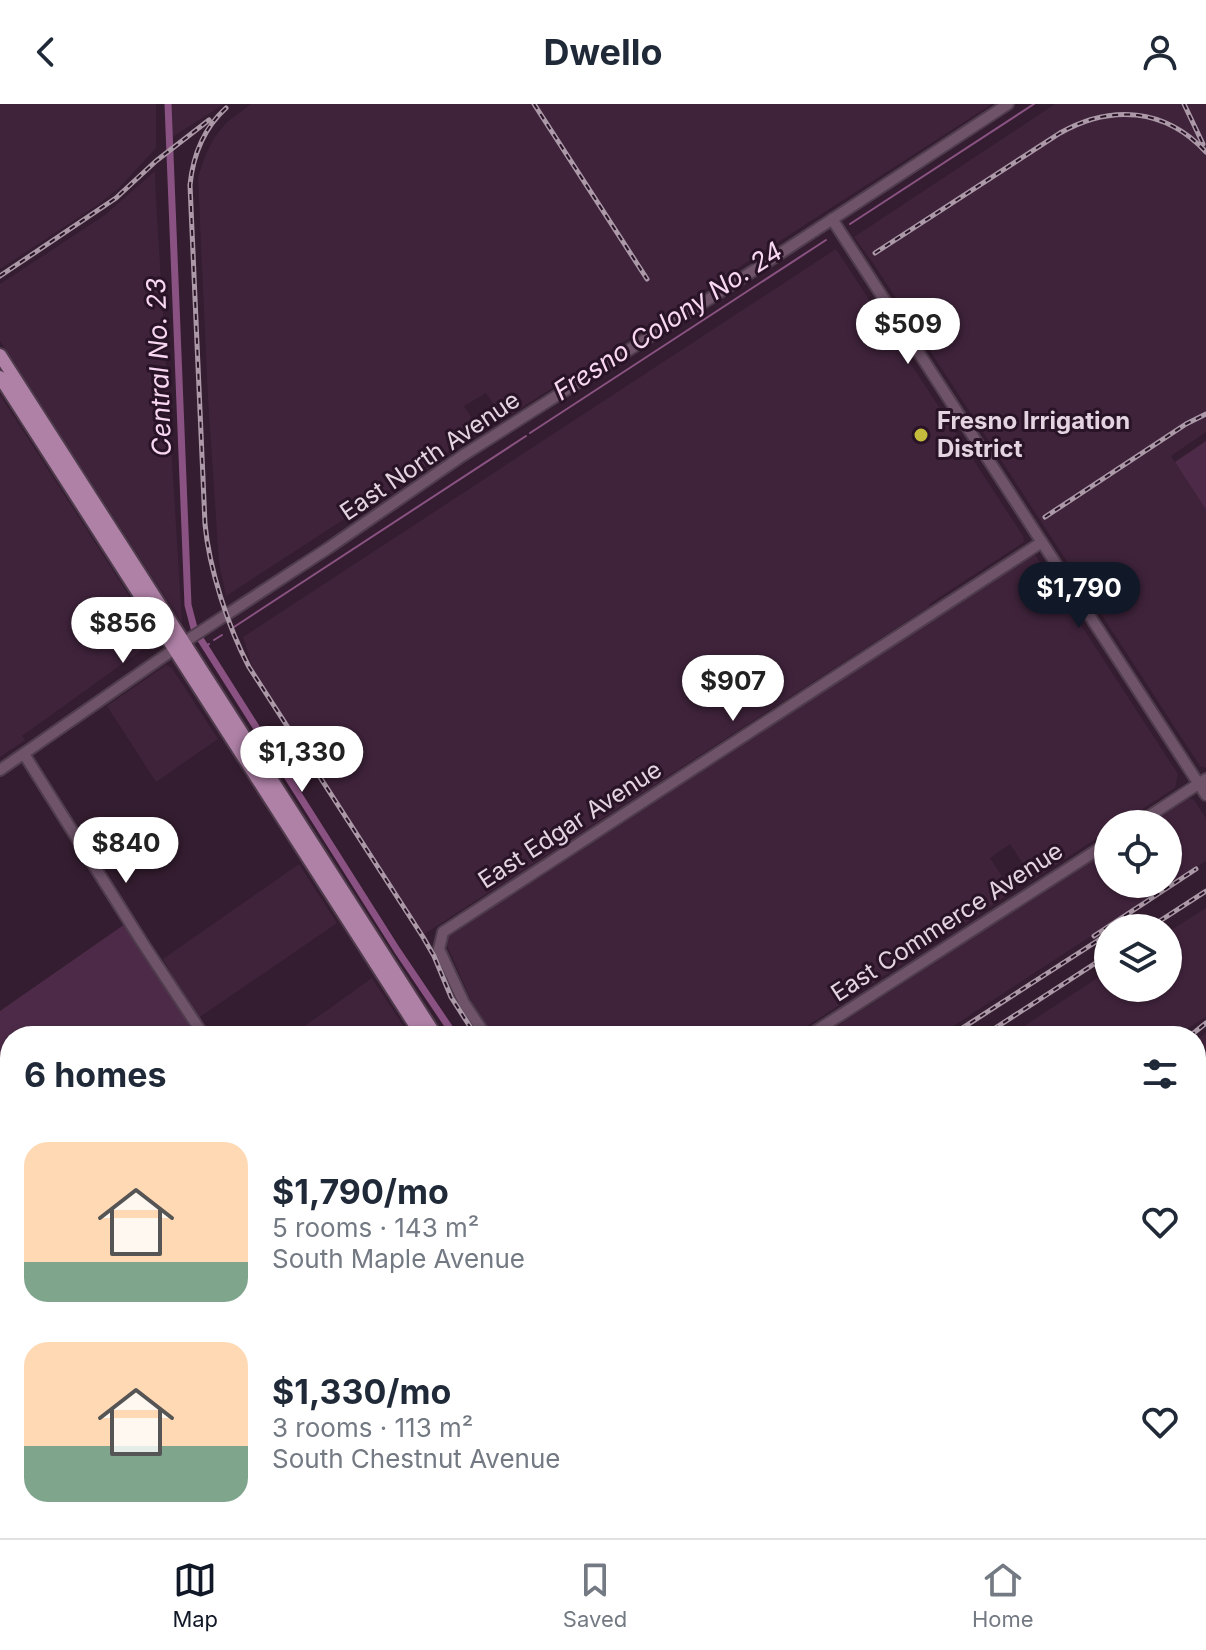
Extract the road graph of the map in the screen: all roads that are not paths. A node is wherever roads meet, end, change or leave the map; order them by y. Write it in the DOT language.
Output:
graph roads {
  1 [pos="1008,104"];
  2 [pos="832,219"];
  3 [pos="0,355"];
  4 [pos="0,377"];
  5 [pos="1042,542"];
  6 [pos="183,644"];
  7 [pos="24,754"];
  8 [pos="0,770"];
  9 [pos="1202,782"];
  10 [pos="1206,795"];
  11 [pos="1159,810"];
  12 [pos="1094,852"];
  13 [pos="385,968"];
  14 [pos="197,1026"];
  15 [pos="417,1026"];
  16 [pos="428,1026"];
  17 [pos="479,1026"];
  18 [pos="824,1026"];
  1 -- 2 [label="street, East North Avenue"];
  2 -- 5 [label="street"];
  2 -- 6 [label="street, East North Avenue"];
  3 -- 6 [label="main road"];
  4 -- 6 [label="main road"];
  5 -- 9 [label="street"];
  5 -- 17 [label="street, East Edgar Avenue"];
  6 -- 7 [label="street, East North Avenue"];
  6 -- 13 [label="main road"];
  7 -- 8 [label="street, East North Avenue"];
  7 -- 14 [label="street"];
  9 -- 10 [label="street"];
  9 -- 11 [label="street"];
  12 -- 18 [label="street, East Commerce Avenue"];
  13 -- 15 [label="main road"];
  13 -- 16 [label="main road"];
}
